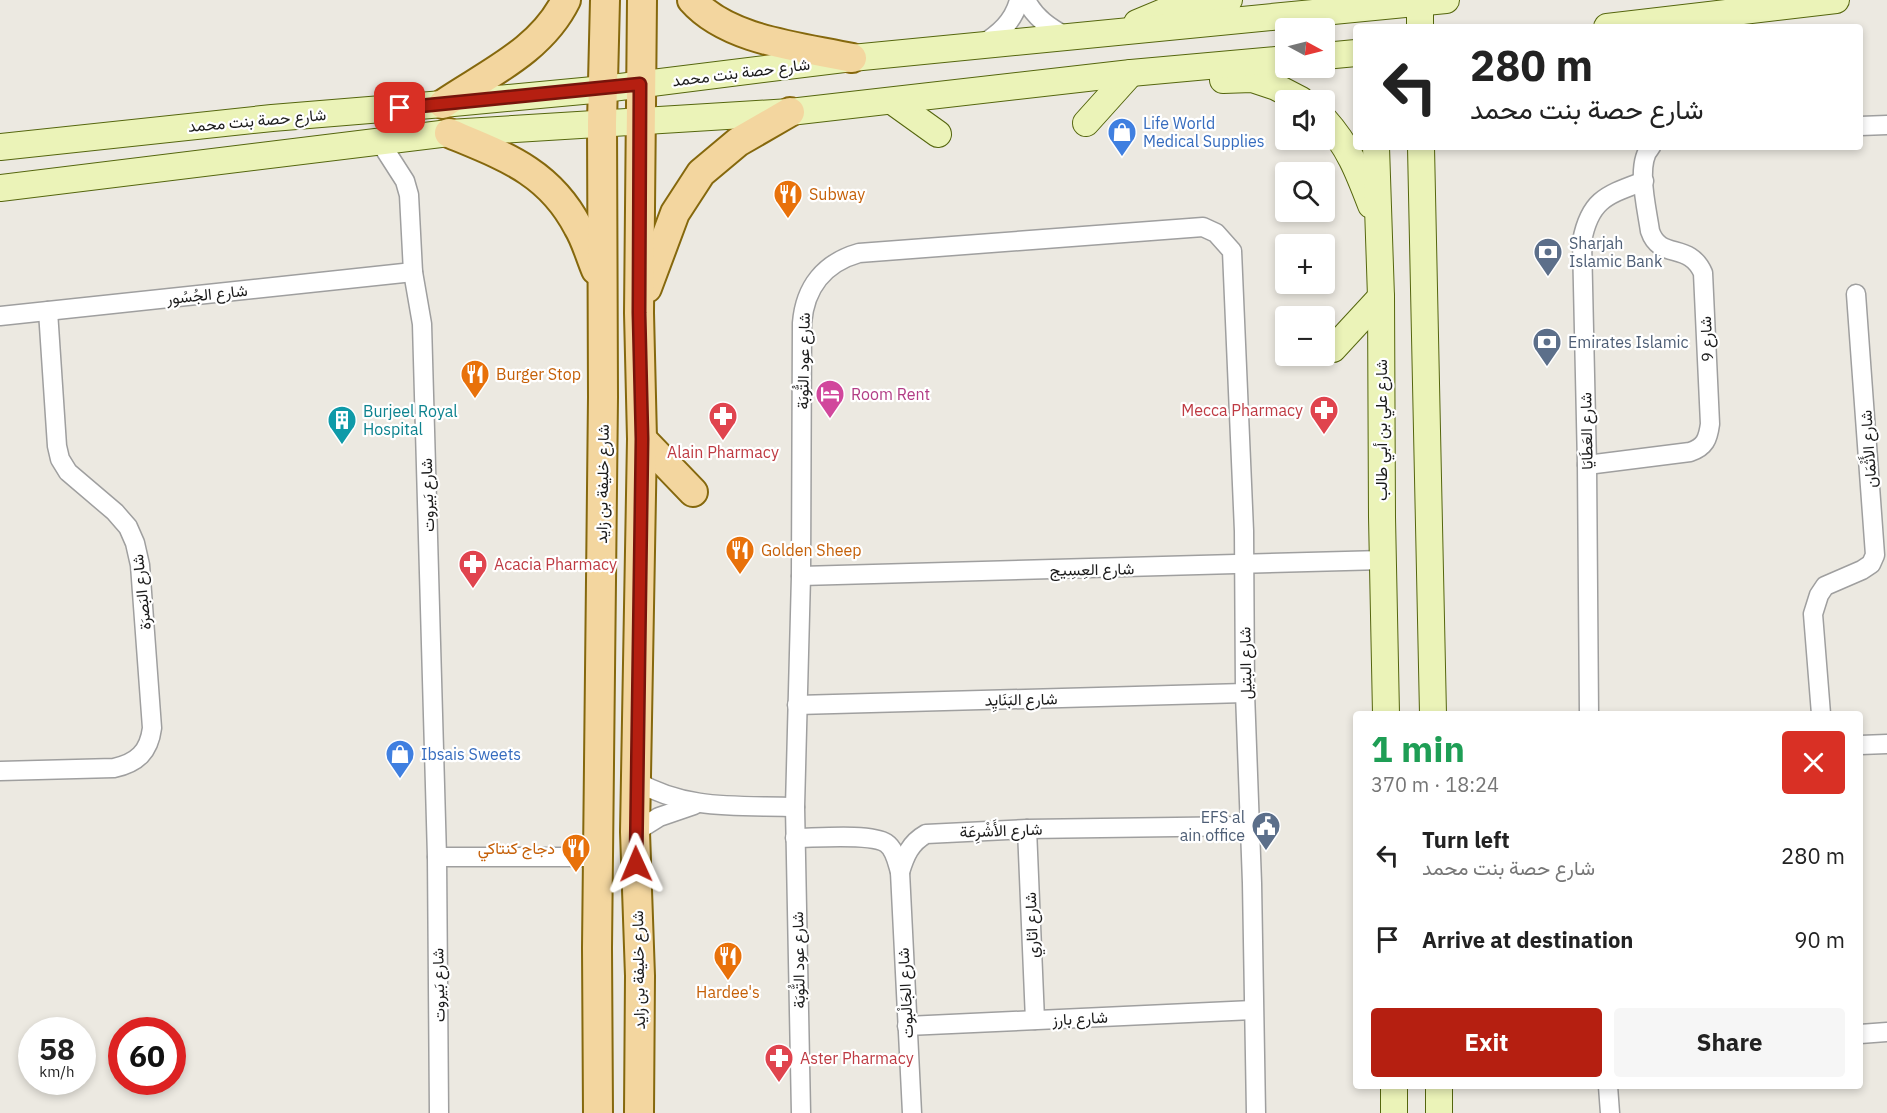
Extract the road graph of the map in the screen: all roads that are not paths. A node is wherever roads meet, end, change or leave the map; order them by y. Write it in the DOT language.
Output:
graph roads {
  1 [pos="566,0"];
  2 [pos="605,0"];
  3 [pos="642,0"];
  4 [pos="692,0"];
  5 [pos="1019,0"];
  6 [pos="1026,0"];
  7 [pos="1229,0"];
  8 [pos="1446,0"];
  9 [pos="1836,0"];
  10 [pos="1420,10"];
  11 [pos="1373,12"];
  12 [pos="1638,24"];
  13 [pos="1112,34"];
  14 [pos="1067,37"];
  15 [pos="979,46"];
  16 [pos="1353,53"];
  17 [pos="1335,55"];
  18 [pos="852,58"];
  19 [pos="1275,60"];
  20 [pos="1131,73"];
  21 [pos="640,84"];
  22 [pos="604,89"];
  23 [pos="1282,90"];
  24 [pos="892,101"];
  25 [pos="442,104"];
  26 [pos="790,111"];
  27 [pos="641,121"];
  28 [pos="602,123"];
  29 [pos="1086,123"];
  30 [pos="1887,124"];
  31 [pos="1863,126"];
  32 [pos="1335,131"];
  33 [pos="449,133"];
  34 [pos="938,134"];
  35 [pos="380,142"];
  36 [pos="0,147"];
  37 [pos="1376,150"];
  38 [pos="1421,150"];
  39 [pos="1434,150"];
  40 [pos="1648,150"];
  41 [pos="1644,181"];
  42 [pos="0,188"];
  43 [pos="1377,224"];
  44 [pos="1203,227"];
  45 [pos="413,272"];
  46 [pos="602,284"];
  47 [pos="1856,294"];
  48 [pos="1381,297"];
  49 [pos="48,311"];
  50 [pos="639,313"];
  51 [pos="0,316"];
  52 [pos="1425,332"];
  53 [pos="1335,347"];
  54 [pos="642,439"];
  55 [pos="1587,465"];
  56 [pos="693,492"];
  57 [pos="1383,560"];
  58 [pos="1244,565"];
  59 [pos="801,576"];
  60 [pos="1245,693"];
  61 [pos="796,705"];
  62 [pos="1386,711"];
  63 [pos="1433,711"];
  64 [pos="1589,711"];
  65 [pos="1821,711"];
  66 [pos="1887,744"];
  67 [pos="1863,745"];
  68 [pos="0,771"];
  69 [pos="636,781"];
  70 [pos="699,804"];
  71 [pos="795,807"];
  72 [pos="1250,826"];
  73 [pos="1028,829"];
  74 [pos="635,832"];
  75 [pos="795,838"];
  76 [pos="437,857"];
  77 [pos="598,857"];
  78 [pos="900,872"];
  79 [pos="1253,1010"];
  80 [pos="1035,1020"];
  81 [pos="907,1026"];
  82 [pos="1887,1032"];
  83 [pos="1863,1034"];
  84 [pos="1394,1089"];
  85 [pos="1438,1089"];
  86 [pos="1608,1089"];
  87 [pos="439,1113"];
  88 [pos="598,1113"];
  89 [pos="639,1113"];
  90 [pos="801,1113"];
  91 [pos="912,1113"];
  92 [pos="1256,1113"];
  93 [pos="1394,1113"];
  94 [pos="1439,1113"];
  95 [pos="1610,1113"];
  1 -- 25 [label="main road"];
  2 -- 22 [label="main road, شارع خليفة بن زايد"];
  3 -- 21 [label="main road, شارع خليفة بن زايد"];
  4 -- 18 [label="main road"];
  5 -- 15 [label="street"];
  6 -- 14 [label="street"];
  7 -- 13 [label="main road"];
  8 -- 10 [label="main road, شارع حصة بنت محمد"];
  9 -- 12 [label="main road"];
  10 -- 11 [label="main road, شارع حصة بنت محمد"];
  11 -- 13 [label="main road, شارع حصة بنت محمد"];
  13 -- 14 [label="main road, شارع حصة بنت محمد"];
  14 -- 15 [label="main road, شارع حصة بنت محمد"];
  15 -- 18 [label="main road, شارع حصة بنت محمد"];
  16 -- 17 [label="main road"];
  18 -- 21 [label="main road, شارع حصة بنت محمد"];
  19 -- 20 [label="main road, شارع حصة بنت محمد"];
  20 -- 23 [label="main road"];
  20 -- 24 [label="main road, شارع حصة بنت محمد"];
  20 -- 29 [label="main road"];
  21 -- 22 [label="main road, شارع حصة بنت محمد"];
  21 -- 27 [label="main road, شارع خليفة بن زايد"];
  22 -- 25 [label="main road, شارع حصة بنت محمد"];
  22 -- 28 [label="main road, شارع خليفة بن زايد"];
  24 -- 26 [label="main road, شارع حصة بنت محمد"];
  24 -- 34 [label="main road"];
  25 -- 36 [label="main road, شارع حصة بنت محمد"];
  26 -- 27 [label="main road, شارع حصة بنت محمد"];
  26 -- 50 [label="main road"];
  27 -- 28 [label="main road, شارع حصة بنت محمد"];
  27 -- 50 [label="main road, شارع خليفة بن زايد"];
  28 -- 33 [label="main road, شارع حصة بنت محمد"];
  28 -- 46 [label="main road, شارع خليفة بن زايد"];
  30 -- 31 [label="street"];
  32 -- 43 [label="main road"];
  33 -- 35 [label="main road, شارع حصة بنت محمد"];
  33 -- 46 [label="main road"];
  35 -- 42 [label="main road, شارع حصة بنت محمد"];
  35 -- 45 [label="street, شارع بَيروت"];
  37 -- 43 [label="main road, شارع علي بن أبي طالب"];
  38 -- 52 [label="main road"];
  39 -- 52 [label="main road"];
  40 -- 41 [label="street, شارع 9"];
  41 -- 55 [label="street, شارع العَطَايَا"];
  41 -- 55 [label="street, شارع 9"];
  43 -- 48 [label="main road, شارع علي بن أبي طالب"];
  44 -- 58 [label="street, شارع البتيل"];
  44 -- 59 [label="street, شارع عود التُّوبَة"];
  45 -- 49 [label="street, شارع الجُسُور"];
  45 -- 76 [label="street, شارع بَيروت"];
  46 -- 77 [label="main road, شارع خليفة بن زايد"];
  47 -- 65 [label="street, شارع الأَثْمَان"];
  48 -- 53 [label="main road"];
  48 -- 57 [label="main road, شارع علي بن أبي طالب"];
  49 -- 51 [label="street, شارع الجُسُور"];
  49 -- 68 [label="street, شارع البَصرَة"];
  50 -- 54 [label="main road, شارع خليفة بن زايد"];
  52 -- 63 [label="main road"];
  54 -- 56 [label="main road"];
  54 -- 69 [label="main road, شارع خليفة بن زايد"];
  55 -- 64 [label="street, شارع العَطَايَا"];
  57 -- 58 [label="street, شارع العِسِيج"];
  57 -- 62 [label="main road, شارع علي بن أبي طالب"];
  58 -- 59 [label="street, شارع العِسِيج"];
  58 -- 60 [label="street, شارع البتيل"];
  59 -- 61 [label="street, شارع عود التُّوبَة"];
  60 -- 61 [label="street, شارع البَنَايِد"];
  60 -- 72 [label="street, شارع البتيل"];
  61 -- 71 [label="street, شارع عود التُّوبَة"];
  66 -- 67 [label="street"];
  69 -- 70 [label="street"];
  69 -- 74 [label="main road, شارع خليفة بن زايد"];
  70 -- 71 [label="street"];
  70 -- 74 [label="street"];
  71 -- 75 [label="street, شارع عود التُّوبَة"];
  72 -- 73 [label="street, شارع الأَشْرِعَة"];
  72 -- 79 [label="street, شارع البتيل"];
  73 -- 78 [label="street, شارع الأَشْرِعَة"];
  73 -- 80 [label="street, شارع اثاري"];
  74 -- 89 [label="main road, شارع خليفة بن زايد"];
  75 -- 78 [label="street"];
  75 -- 90 [label="street, شارع عود التُّوبَة"];
  76 -- 77 [label="street"];
  76 -- 87 [label="street, شارع بَيروت"];
  77 -- 88 [label="main road, شارع خليفة بن زايد"];
  78 -- 81 [label="street, شارع الجَالْبوت"];
  79 -- 80 [label="street, شارع بارز"];
  79 -- 92 [label="street, شارع البتيل"];
  80 -- 81 [label="street, شارع بارز"];
  81 -- 91 [label="street, شارع الجَالْبوت"];
  82 -- 83 [label="street"];
  84 -- 93 [label="main road"];
  85 -- 94 [label="main road"];
  86 -- 95 [label="street"];
}
